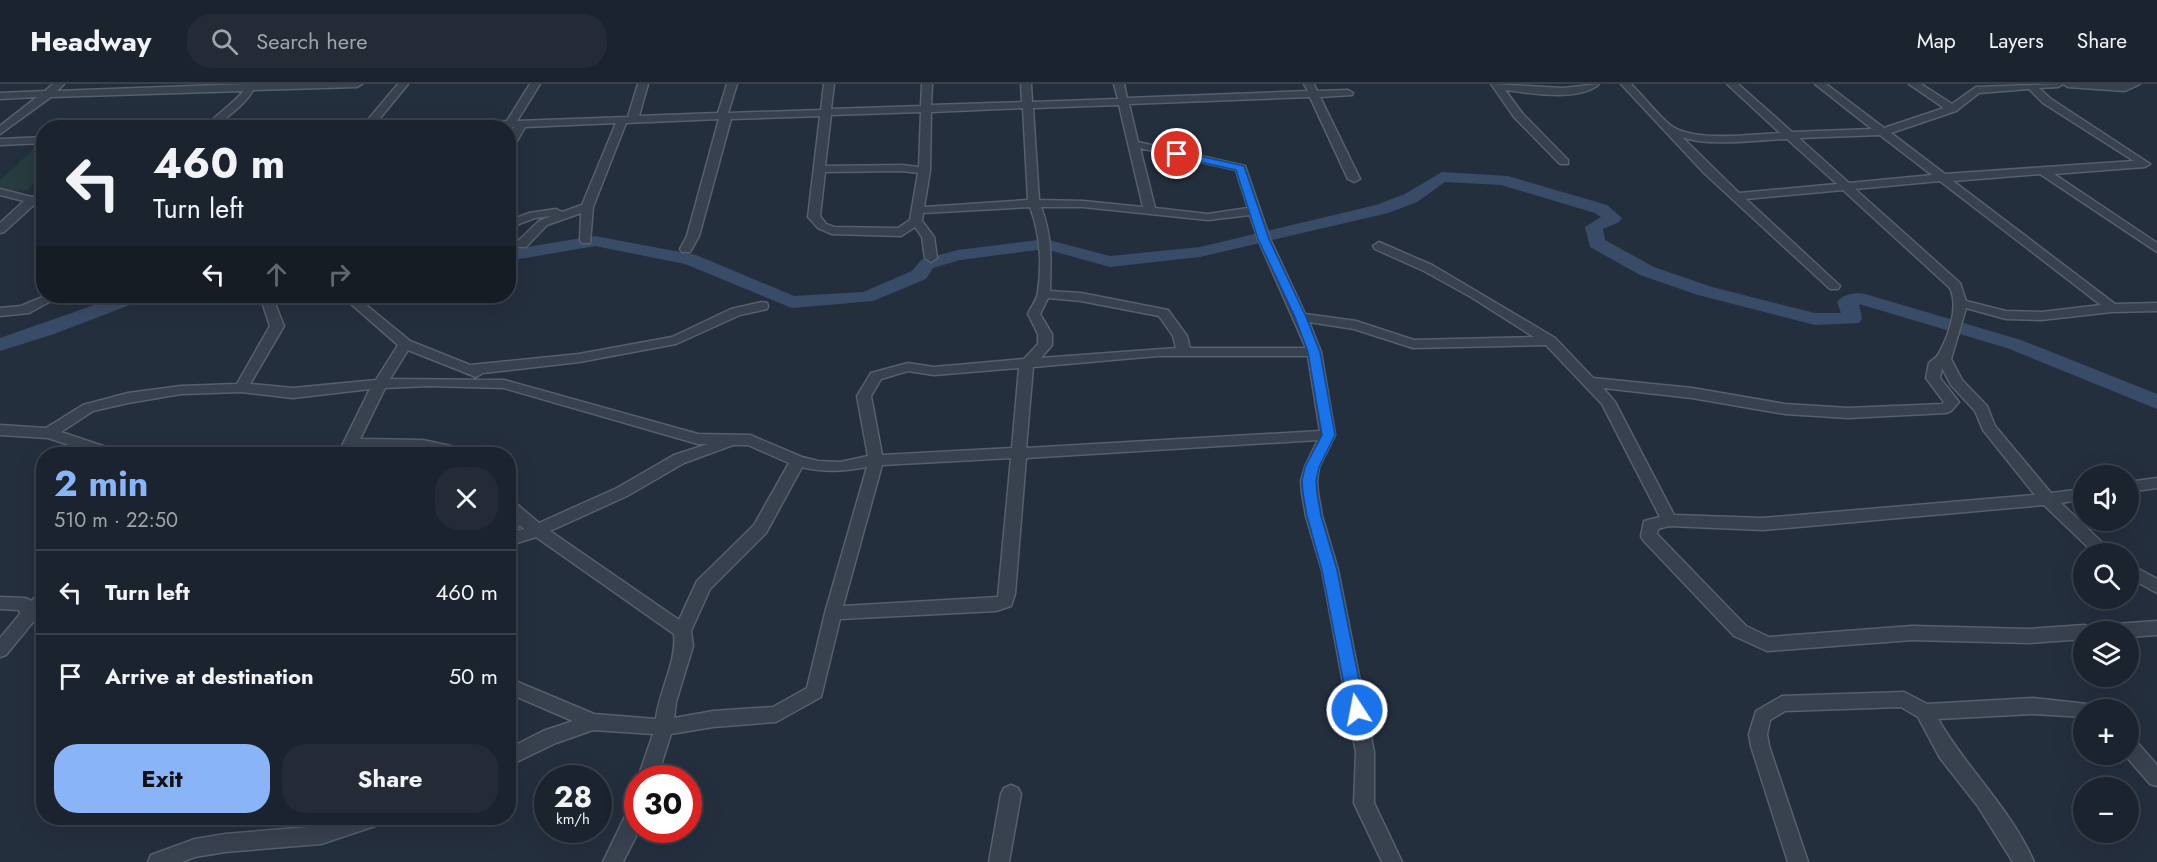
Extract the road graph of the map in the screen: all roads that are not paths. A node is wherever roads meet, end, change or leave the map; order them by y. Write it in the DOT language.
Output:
graph roads {
  1 [pos="59,84"];
  2 [pos="357,84"];
  3 [pos="402,84"];
  4 [pos="535,84"];
  5 [pos="644,84"];
  6 [pos="732,84"];
  7 [pos="829,84"];
  8 [pos="927,84"];
  9 [pos="1026,84"];
  10 [pos="1119,84"];
  11 [pos="1309,84"];
  12 [pos="1594,84"];
  13 [pos="1626,84"];
  14 [pos="1732,84"];
  15 [pos="1820,84"];
  16 [pos="1914,84"];
  17 [pos="2058,84"];
  18 [pos="2068,84"];
  19 [pos="2135,84"];
  20 [pos="1496,85"];
  21 [pos="2030,85"];
  22 [pos="250,86"];
  23 [pos="1348,93"];
  24 [pos="48,94"];
  25 [pos="0,96"];
  26 [pos="1314,96"];
  27 [pos="1124,102"];
  28 [pos="1026,104"];
  29 [pos="925,108"];
  30 [pos="1952,109"];
  31 [pos="824,112"];
  32 [pos="724,117"];
  33 [pos="217,120"];
  34 [pos="373,120"];
  35 [pos="513,120"];
  36 [pos="627,121"];
  37 [pos="516,125"];
  38 [pos="1670,129"];
  39 [pos="0,130"];
  40 [pos="1884,132"];
  41 [pos="1787,135"];
  42 [pos="36,140"];
  43 [pos="0,142"];
  44 [pos="1134,144"];
  45 [pos="1564,162"];
  46 [pos="2151,163"];
  47 [pos="818,169"];
  48 [pos="924,171"];
  49 [pos="2044,172"];
  50 [pos="2157,172"];
  51 [pos="1941,178"];
  52 [pos="1353,179"];
  53 [pos="1845,188"];
  54 [pos="0,192"];
  55 [pos="1736,197"];
  56 [pos="36,199"];
  57 [pos="36,201"];
  58 [pos="1034,203"];
  59 [pos="587,207"];
  60 [pos="925,210"];
  61 [pos="1150,211"];
  62 [pos="1256,211"];
  63 [pos="571,213"];
  64 [pos="916,221"];
  65 [pos="516,222"];
  66 [pos="0,229"];
  67 [pos="586,240"];
  68 [pos="522,244"];
  69 [pos="1379,246"];
  70 [pos="2157,248"];
  71 [pos="686,249"];
  72 [pos="931,258"];
  73 [pos="1834,286"];
  74 [pos="1044,294"];
  75 [pos="39,303"];
  76 [pos="269,303"];
  77 [pos="356,303"];
  78 [pos="1960,303"];
  79 [pos="762,306"];
  80 [pos="2157,307"];
  81 [pos="2112,308"];
  82 [pos="0,312"];
  83 [pos="1300,317"];
  84 [pos="1550,341"];
  85 [pos="405,344"];
  86 [pos="1184,351"];
  87 [pos="1314,352"];
  88 [pos="1944,359"];
  89 [pos="1026,365"];
  90 [pos="467,370"];
  91 [pos="1587,382"];
  92 [pos="380,384"];
  93 [pos="504,384"];
  94 [pos="241,388"];
  95 [pos="0,430"];
  96 [pos="49,433"];
  97 [pos="1328,435"];
  98 [pos="741,439"];
  99 [pos="90,447"];
  100 [pos="349,447"];
  101 [pos="1017,453"];
  102 [pos="876,460"];
  103 [pos="798,461"];
  104 [pos="2157,483"];
  105 [pos="2139,486"];
  106 [pos="2073,495"];
  107 [pos="2047,499"];
  108 [pos="516,512"];
  109 [pos="1669,520"];
  110 [pos="538,530"];
  111 [pos="516,537"];
  112 [pos="2094,543"];
  113 [pos="2139,576"];
  114 [pos="2157,587"];
  115 [pos="0,603"];
  116 [pos="833,613"];
  117 [pos="36,616"];
  118 [pos="36,618"];
  119 [pos="2157,628"];
  120 [pos="2139,629"];
  121 [pos="682,631"];
  122 [pos="2073,634"];
  123 [pos="0,650"];
  124 [pos="516,688"];
  125 [pos="2073,709"];
  126 [pos="1924,712"];
  127 [pos="593,722"];
  128 [pos="664,727"];
  129 [pos="516,754"];
  130 [pos="2139,758"];
  131 [pos="652,765"];
  132 [pos="2157,778"];
  133 [pos="1011,794"];
  134 [pos="353,825"];
  135 [pos="624,839"];
  136 [pos="158,862"];
  137 [pos="613,862"];
  138 [pos="999,862"];
  139 [pos="1392,862"];
  140 [pos="1798,862"];
  141 [pos="2024,862"];
  1 -- 24 [label="street"];
  2 -- 22 [label="street"];
  3 -- 34 [label="street"];
  4 -- 35 [label="street"];
  5 -- 36 [label="street"];
  6 -- 32 [label="street"];
  7 -- 31 [label="street"];
  8 -- 29 [label="street"];
  9 -- 28 [label="street"];
  10 -- 27 [label="street"];
  11 -- 26 [label="street"];
  12 -- 20 [label="street"];
  13 -- 38 [label="street"];
  14 -- 41 [label="street"];
  15 -- 40 [label="street"];
  16 -- 30 [label="street"];
  17 -- 21 [label="street"];
  18 -- 19 [label="street"];
  20 -- 45 [label="street"];
  21 -- 30 [label="street"];
  21 -- 46 [label="street"];
  22 -- 24 [label="street"];
  22 -- 33 [label="street"];
  23 -- 26 [label="street"];
  24 -- 25 [label="street"];
  24 -- 39 [label="street"];
  26 -- 27 [label="street"];
  26 -- 52 [label="street"];
  27 -- 28 [label="street"];
  27 -- 44 [label="street"];
  28 -- 29 [label="street"];
  28 -- 58 [label="street"];
  29 -- 31 [label="street"];
  29 -- 48 [label="street"];
  30 -- 40 [label="street"];
  31 -- 32 [label="street"];
  31 -- 47 [label="street"];
  32 -- 36 [label="street"];
  32 -- 71 [label="street"];
  36 -- 37 [label="street"];
  36 -- 59 [label="street"];
  38 -- 41 [label="street"];
  38 -- 55 [label="street"];
  40 -- 41 [label="street"];
  40 -- 51 [label="street"];
  41 -- 53 [label="street"];
  42 -- 43 [label="street"];
  44 -- 61 [label="street"];
  44 -- 62 [label="street"];
  46 -- 49 [label="street"];
  46 -- 50 [label="street"];
  47 -- 48 [label="street"];
  47 -- 64 [label="street"];
  48 -- 64 [label="street"];
  49 -- 51 [label="street"];
  49 -- 70 [label="street"];
  51 -- 53 [label="street"];
  51 -- 81 [label="street"];
  53 -- 55 [label="street"];
  53 -- 78 [label="street"];
  54 -- 56 [label="street"];
  55 -- 73 [label="street"];
  57 -- 66 [label="street"];
  58 -- 60 [label="street"];
  58 -- 61 [label="street"];
  58 -- 74 [label="street"];
  59 -- 63 [label="street"];
  59 -- 67 [label="street"];
  61 -- 62 [label="street"];
  62 -- 83 [label="street"];
  63 -- 65 [label="street"];
  63 -- 68 [label="street"];
  64 -- 72 [label="street"];
  69 -- 84 [label="street"];
  74 -- 86 [label="street"];
  74 -- 89 [label="street"];
  75 -- 82 [label="street"];
  76 -- 94 [label="street"];
  77 -- 85 [label="street"];
  78 -- 81 [label="street"];
  78 -- 88 [label="street"];
  79 -- 90 [label="street"];
  80 -- 81 [label="street"];
  83 -- 84 [label="street"];
  83 -- 87 [label="street"];
  84 -- 91 [label="street"];
  85 -- 90 [label="street"];
  85 -- 92 [label="street"];
  86 -- 87 [label="street"];
  86 -- 89 [label="street"];
  87 -- 97 [label="street"];
  88 -- 91 [label="street"];
  88 -- 107 [label="street"];
  89 -- 101 [label="street"];
  89 -- 102 [label="street"];
  90 -- 93 [label="street"];
  91 -- 109 [label="street"];
  92 -- 93 [label="street"];
  92 -- 94 [label="street"];
  92 -- 100 [label="street"];
  93 -- 98 [label="street"];
  94 -- 96 [label="street"];
  95 -- 96 [label="street"];
  96 -- 99 [label="street"];
  97 -- 101 [label="street"];
  97 -- 139 [label="street"];
  98 -- 103 [label="street"];
  98 -- 110 [label="street"];
  101 -- 102 [label="street"];
  101 -- 116 [label="street"];
  102 -- 103 [label="street"];
  102 -- 116 [label="street"];
  103 -- 121 [label="street"];
  104 -- 105 [label="street"];
  106 -- 107 [label="street"];
  107 -- 109 [label="street"];
  107 -- 112 [label="street"];
  108 -- 110 [label="street"];
  109 -- 122 [label="street"];
  110 -- 111 [label="street"];
  110 -- 121 [label="street"];
  113 -- 114 [label="street"];
  115 -- 117 [label="street"];
  116 -- 128 [label="street"];
  118 -- 123 [label="street"];
  119 -- 120 [label="street"];
  121 -- 128 [label="street"];
  124 -- 127 [label="street"];
  125 -- 126 [label="street"];
  126 -- 140 [label="street"];
  126 -- 141 [label="street"];
  127 -- 128 [label="street"];
  127 -- 129 [label="street"];
  128 -- 131 [label="street"];
  130 -- 132 [label="street"];
  133 -- 138 [label="street"];
  134 -- 136 [label="street"];
  135 -- 137 [label="street"];
}
